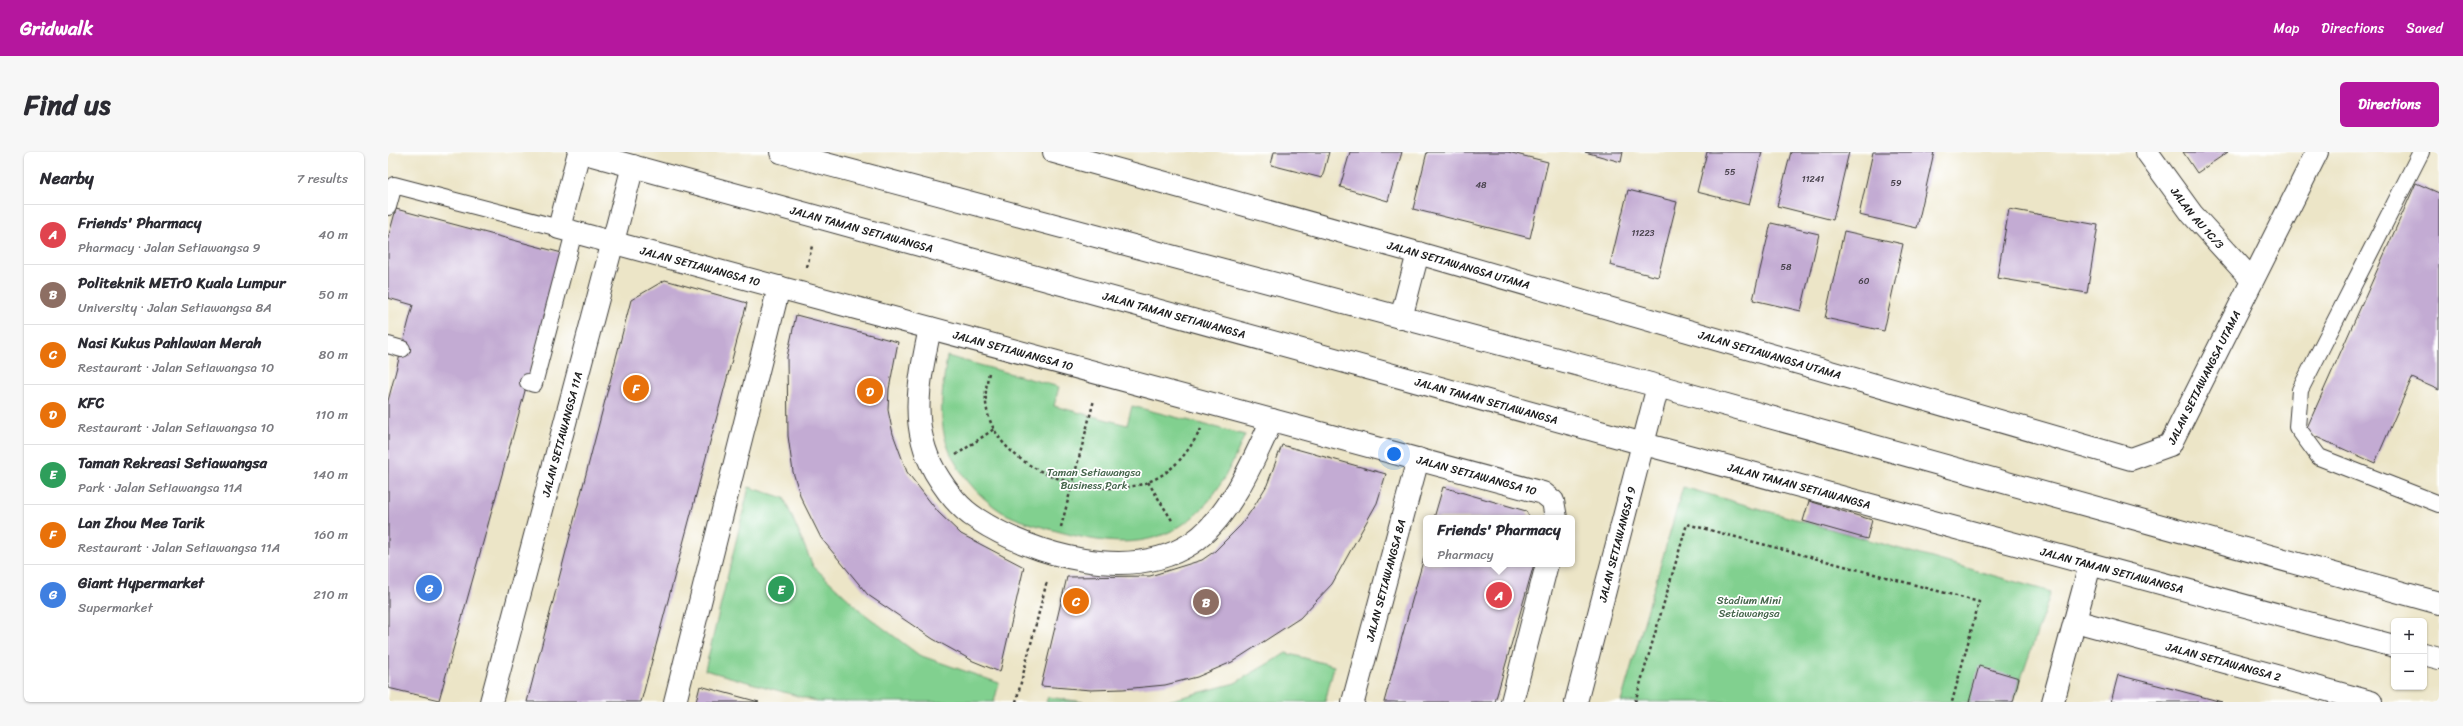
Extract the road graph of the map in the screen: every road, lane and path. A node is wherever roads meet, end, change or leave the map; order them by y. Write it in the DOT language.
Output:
graph roads {
  1 [pos="580,152"];
  2 [pos="781,152"];
  3 [pos="1054,152"];
  4 [pos="2147,152"];
  5 [pos="2317,152"];
  6 [pos="2421,152"];
  7 [pos="633,166"];
  8 [pos="388,207"];
  9 [pos="567,230"];
  10 [pos="613,243"];
  11 [pos="1418,253"];
  12 [pos="2252,280"];
  13 [pos="779,288"];
  14 [pos="1401,318"];
  15 [pos="930,328"];
  16 [pos="990,368"];
  17 [pos="1101,374"];
  18 [pos="528,382"];
  19 [pos="1658,386"];
  20 [pos="1272,420"];
  21 [pos="1203,425"];
  22 [pos="994,429"];
  23 [pos="1644,444"];
  24 [pos="952,458"];
  25 [pos="1418,459"];
  26 [pos="1148,482"];
  27 [pos="1073,483"];
  28 [pos="2439,504"];
  29 [pos="1555,515"];
  30 [pos="1177,528"];
  31 [pos="1054,553"];
  32 [pos="2090,565"];
  33 [pos="1546,567"];
  34 [pos="2439,603"];
  35 [pos="2075,621"];
  36 [pos="2391,645"];
  37 [pos="2427,655"];
  38 [pos="2439,658"];
  39 [pos="491,702"];
  40 [pos="675,702"];
  41 [pos="1016,702"];
  42 [pos="1353,702"];
  43 [pos="1512,702"];
  44 [pos="1576,702"];
  45 [pos="1635,702"];
  46 [pos="1952,702"];
  47 [pos="2053,702"];
  48 [pos="2371,702"];
  1 -- 7 [label="street, JALAN TAMAN SETIAWANGSA"];
  1 -- 9 [label="street"];
  2 -- 14 [label="street"];
  3 -- 11 [label="street, JALAN SETIAWANGSA UTAMA"];
  4 -- 12 [label="street, JALAN AU 1C/3"];
  5 -- 12 [label="street, JALAN SETIAWANGSA UTAMA"];
  6 -- 28 [label="lane"];
  7 -- 10 [label="street, JALAN SETIAWANGSA 11A"];
  7 -- 23 [label="street, JALAN TAMAN SETIAWANGSA"];
  8 -- 9 [label="lane"];
  9 -- 10 [label="street, JALAN SETIAWANGSA 10"];
  9 -- 18 [label="lane"];
  10 -- 13 [label="street, JALAN SETIAWANGSA 10"];
  10 -- 39 [label="street, JALAN SETIAWANGSA 11A"];
  11 -- 12 [label="street, JALAN SETIAWANGSA UTAMA"];
  11 -- 14 [label="street"];
  13 -- 15 [label="street, JALAN SETIAWANGSA 10"];
  13 -- 40 [label="street"];
  14 -- 19 [label="street"];
  15 -- 17 [label="street, JALAN SETIAWANGSA 10"];
  15 -- 31 [label="street"];
  16 -- 22 [label="path"];
  17 -- 20 [label="street, JALAN SETIAWANGSA 10"];
  17 -- 27 [label="path"];
  19 -- 23 [label="street, JALAN SETIAWANGSA 9"];
  19 -- 34 [label="street"];
  20 -- 25 [label="street, JALAN SETIAWANGSA 10"];
  20 -- 31 [label="street"];
  21 -- 26 [label="path"];
  22 -- 24 [label="path"];
  22 -- 27 [label="path"];
  23 -- 32 [label="street, JALAN TAMAN SETIAWANGSA"];
  23 -- 44 [label="street, JALAN SETIAWANGSA 9"];
  25 -- 29 [label="street, JALAN SETIAWANGSA 10"];
  25 -- 42 [label="street, JALAN SETIAWANGSA 8A"];
  26 -- 27 [label="path"];
  26 -- 30 [label="path"];
  27 -- 31 [label="path"];
  31 -- 41 [label="path"];
  32 -- 35 [label="street"];
  32 -- 36 [label="street, JALAN TAMAN SETIAWANGSA"];
  33 -- 43 [label="street"];
  35 -- 47 [label="street"];
  35 -- 48 [label="street, JALAN SETIAWANGSA 2"];
  37 -- 38 [label="street"];
  45 -- 46 [label="path"];
}
